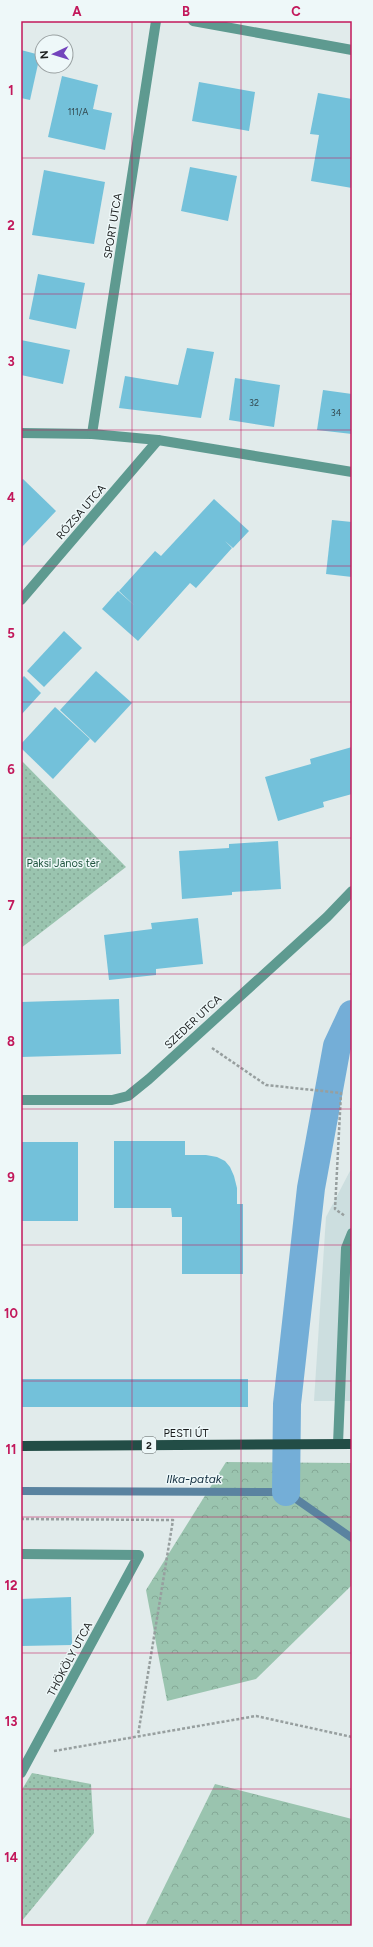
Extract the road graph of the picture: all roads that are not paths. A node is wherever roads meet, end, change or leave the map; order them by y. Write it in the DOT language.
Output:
graph roads {
  1 [pos="156,21"];
  2 [pos="193,21"];
  3 [pos="352,50"];
  4 [pos="21,433"];
  5 [pos="92,434"];
  6 [pos="158,440"];
  7 [pos="352,472"];
  8 [pos="21,600"];
  9 [pos="352,891"];
  10 [pos="21,1100"];
  11 [pos="352,1233"];
  12 [pos="338,1444"];
  13 [pos="352,1444"];
  14 [pos="21,1446"];
  15 [pos="21,1554"];
  16 [pos="21,1773"];
  1 -- 5 [label="street, SPORT UTCA"];
  2 -- 3 [label="street"];
  4 -- 5 [label="street"];
  5 -- 6 [label="street"];
  6 -- 7 [label="street"];
  6 -- 8 [label="street, RÓZSA UTCA"];
  9 -- 10 [label="street, SZEDER UTCA"];
  11 -- 12 [label="street"];
  12 -- 13 [label="main road, PESTI ÚT / 2"];
  12 -- 14 [label="main road, PESTI ÚT / 2"];
  15 -- 16 [label="street, THÖKÖLY UTCA"];
}
